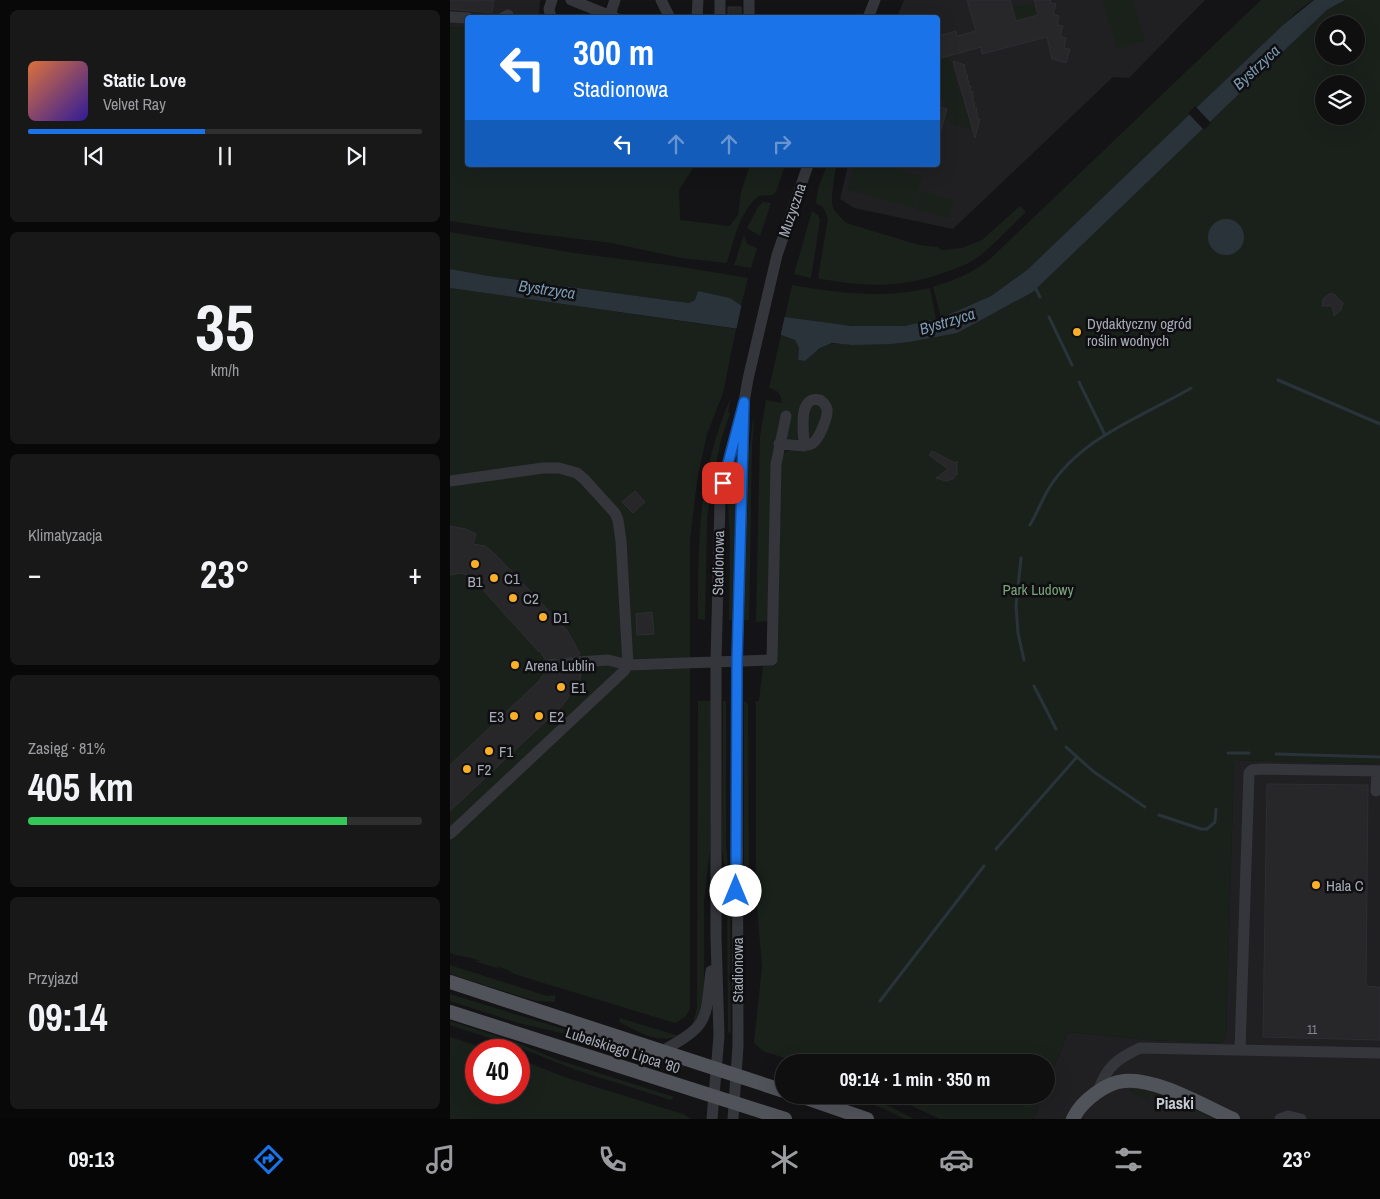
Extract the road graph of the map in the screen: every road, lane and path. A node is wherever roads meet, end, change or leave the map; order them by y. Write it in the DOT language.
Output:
graph roads {
  1 [pos="552,0"];
  2 [pos="572,0"];
  3 [pos="615,0"];
  4 [pos="661,0"];
  5 [pos="698,0"];
  6 [pos="720,0"];
  7 [pos="749,0"];
  8 [pos="876,0"];
  9 [pos="550,15"];
  10 [pos="607,15"];
  11 [pos="612,15"];
  12 [pos="668,15"];
  13 [pos="697,15"];
  14 [pos="720,15"];
  15 [pos="750,15"];
  16 [pos="869,15"];
  17 [pos="450,17"];
  18 [pos="465,18"];
  19 [pos="807,167"];
  20 [pos="748,379"];
  21 [pos="744,402"];
  22 [pos="786,416"];
  23 [pos="779,444"];
  24 [pos="804,446"];
  25 [pos="450,481"];
  26 [pos="716,661"];
  27 [pos="737,661"];
  28 [pos="579,662"];
  29 [pos="628,665"];
  30 [pos="1378,771"];
  31 [pos="1376,791"];
  32 [pos="450,834"];
  33 [pos="716,937"];
  34 [pos="450,982"];
  35 [pos="450,1012"];
  36 [pos="664,1050"];
  37 [pos="1240,1050"];
  38 [pos="1380,1053"];
  39 [pos="716,1068"];
  40 [pos="736,1074"];
  41 [pos="775,1087"];
  42 [pos="1098,1091"];
  43 [pos="714,1096"];
  44 [pos="734,1102"];
  45 [pos="823,1104"];
  46 [pos="712,1119"];
  47 [pos="733,1119"];
  48 [pos="785,1119"];
  49 [pos="867,1119"];
  50 [pos="1073,1119"];
  51 [pos="1233,1119"];
  52 [pos="1280,1119"];
  53 [pos="1301,1119"];
  1 -- 9 [label="street"];
  2 -- 10 [label="street"];
  3 -- 11 [label="street"];
  4 -- 12 [label="street"];
  5 -- 13 [label="street"];
  6 -- 14 [label="street"];
  7 -- 15 [label="street"];
  8 -- 16 [label="street"];
  17 -- 18 [label="street"];
  19 -- 20 [label="street, Muzyczna"];
  20 -- 21 [label="street, Stadionowa"];
  21 -- 26 [label="street, Stadionowa"];
  21 -- 27 [label="street, Stadionowa"];
  22 -- 23 [label="street"];
  23 -- 24 [label="street"];
  23 -- 27 [label="street"];
  25 -- 29 [label="street"];
  26 -- 27 [label="street"];
  26 -- 29 [label="street"];
  26 -- 33 [label="street, Stadionowa"];
  27 -- 40 [label="street, Stadionowa"];
  28 -- 29 [label="street"];
  29 -- 32 [label="street"];
  30 -- 31 [label="street"];
  30 -- 37 [label="street"];
  33 -- 36 [label="street, Stadionowa"];
  33 -- 39 [label="street, Stadionowa"];
  34 -- 36 [label="main road, Lubelskiego Lipca '80"];
  35 -- 43 [label="main road, Lubelskiego Lipca '80"];
  36 -- 39 [label="main road, Lubelskiego Lipca '80"];
  37 -- 38 [label="street"];
  37 -- 42 [label="street"];
  39 -- 40 [label="main road, Lubelskiego Lipca '80"];
  39 -- 43 [label="street, Stadionowa"];
  40 -- 41 [label="main road, Lubelskiego Lipca '80"];
  40 -- 44 [label="street, Stadionowa"];
  42 -- 50 [label="main road"];
  42 -- 51 [label="main road"];
  43 -- 44 [label="main road, Lubelskiego Lipca '80"];
  43 -- 46 [label="street, Stadionowa"];
  44 -- 47 [label="street, Stadionowa"];
  44 -- 48 [label="main road, Lubelskiego Lipca '80"];
  45 -- 49 [label="main road"];
  52 -- 53 [label="street"];
}
